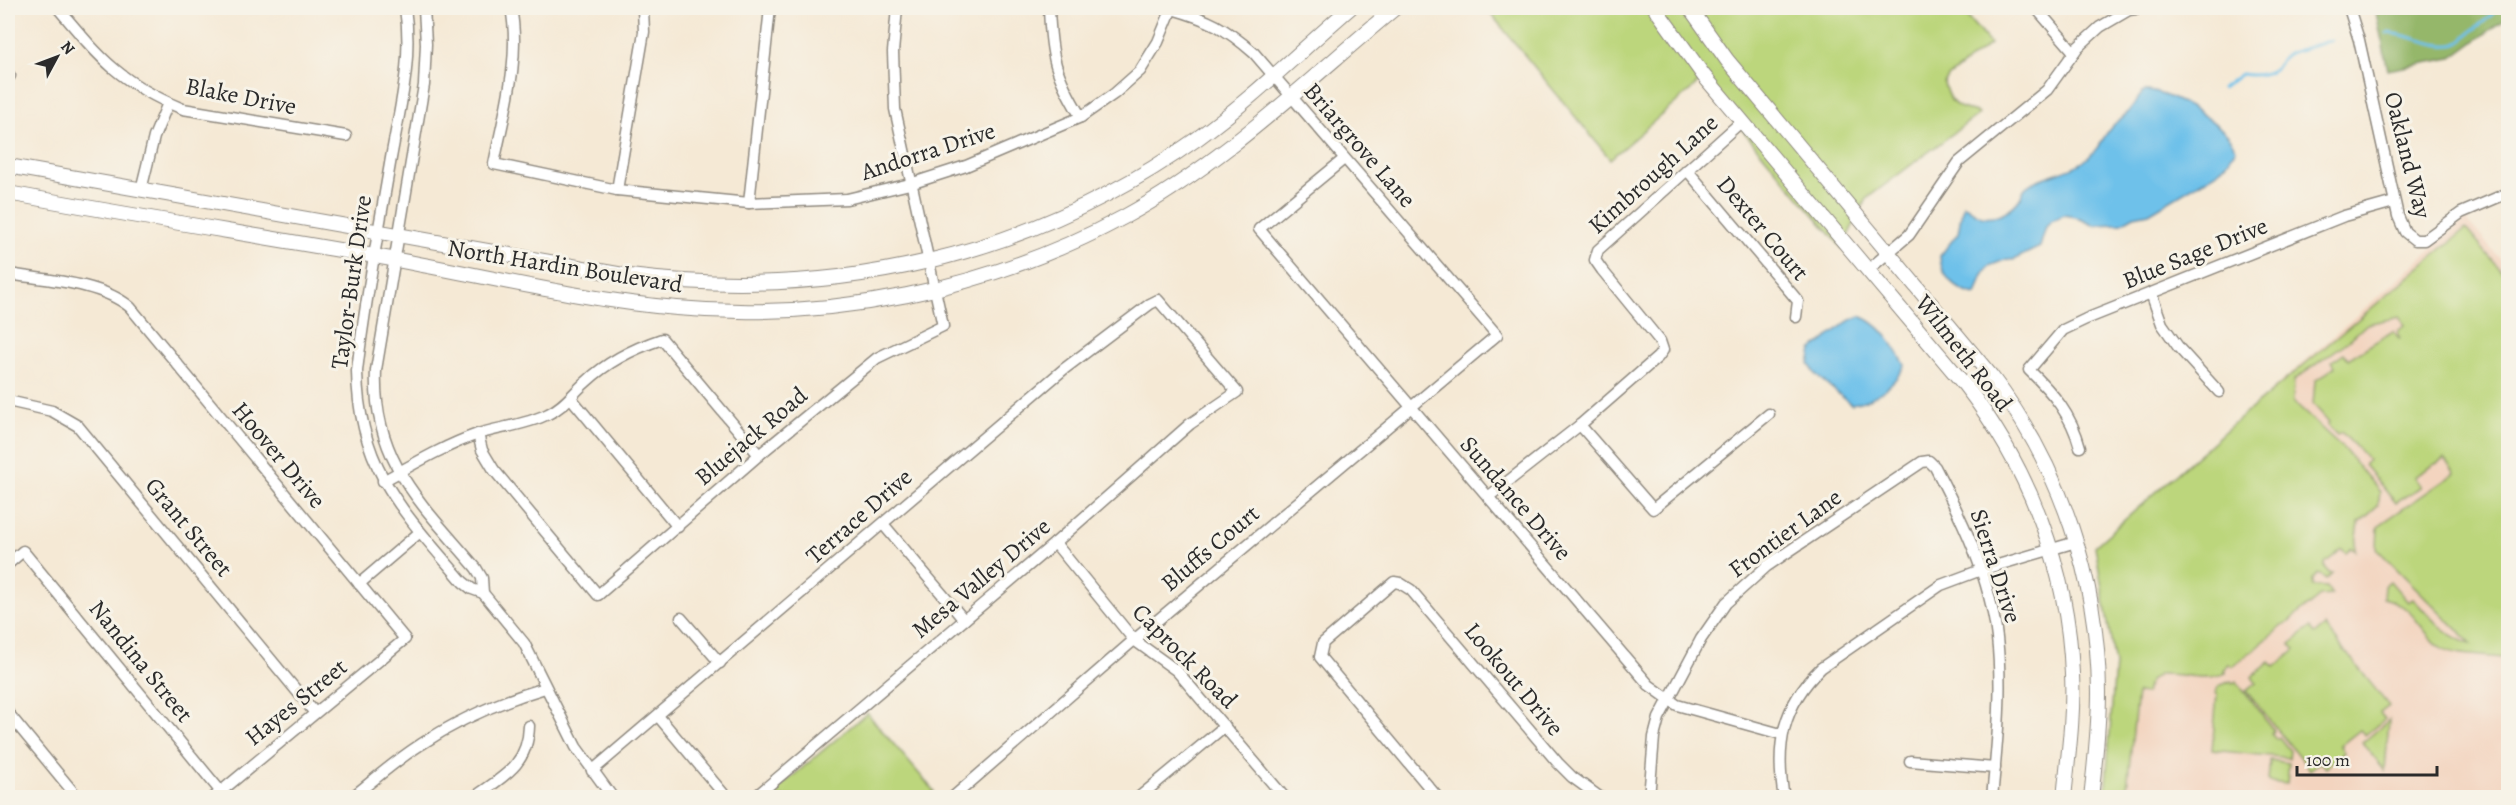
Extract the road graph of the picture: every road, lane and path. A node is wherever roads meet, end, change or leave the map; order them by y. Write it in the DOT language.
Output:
graph roads {
  1 [pos="58,8"];
  2 [pos="405,8"];
  3 [pos="424,8"];
  4 [pos="511,8"];
  5 [pos="643,8"];
  6 [pos="770,8"];
  7 [pos="897,8"];
  8 [pos="1048,8"];
  9 [pos="1172,8"];
  10 [pos="1350,8"];
  11 [pos="1395,8"];
  12 [pos="1655,8"];
  13 [pos="1690,8"];
  14 [pos="2036,8"];
  15 [pos="2141,8"];
  16 [pos="2349,8"];
  17 [pos="2074,52"];
  18 [pos="1273,76"];
  19 [pos="1291,97"];
  20 [pos="168,103"];
  21 [pos="1081,117"];
  22 [pos="1742,121"];
  23 [pos="346,136"];
  24 [pos="1344,159"];
  25 [pos="8,166"];
  26 [pos="1687,170"];
  27 [pos="910,184"];
  28 [pos="141,190"];
  29 [pos="617,190"];
  30 [pos="8,193"];
  31 [pos="2508,193"];
  32 [pos="2394,202"];
  33 [pos="749,203"];
  34 [pos="378,232"];
  35 [pos="398,235"];
  36 [pos="1889,253"];
  37 [pos="373,256"];
  38 [pos="394,260"];
  39 [pos="930,262"];
  40 [pos="1868,270"];
  41 [pos="8,274"];
  42 [pos="936,288"];
  43 [pos="2151,293"];
  44 [pos="1158,300"];
  45 [pos="1796,317"];
  46 [pos="1497,335"];
  47 [pos="2219,392"];
  48 [pos="571,398"];
  49 [pos="8,401"];
  50 [pos="1410,407"];
  51 [pos="1769,414"];
  52 [pos="1580,425"];
  53 [pos="478,434"];
  54 [pos="2080,447"];
  55 [pos="759,455"];
  56 [pos="1929,461"];
  57 [pos="399,472"];
  58 [pos="383,481"];
  59 [pos="1488,497"];
  60 [pos="883,524"];
  61 [pos="678,527"];
  62 [pos="420,532"];
  63 [pos="2076,542"];
  64 [pos="1055,543"];
  65 [pos="2051,550"];
  66 [pos="8,564"];
  67 [pos="1981,570"];
  68 [pos="359,584"];
  69 [pos="483,593"];
  70 [pos="681,618"];
  71 [pos="964,620"];
  72 [pos="405,639"];
  73 [pos="1134,640"];
  74 [pos="720,663"];
  75 [pos="545,688"];
  76 [pos="1667,699"];
  77 [pos="8,712"];
  78 [pos="315,713"];
  79 [pos="658,716"];
  80 [pos="529,726"];
  81 [pos="1225,726"];
  82 [pos="1781,734"];
  83 [pos="1910,761"];
  84 [pos="1995,768"];
  85 [pos="592,771"];
  86 [pos="220,795"];
  87 [pos="78,798"];
  88 [pos="351,798"];
  89 [pos="473,798"];
  90 [pos="613,798"];
  91 [pos="727,798"];
  92 [pos="754,798"];
  93 [pos="952,798"];
  94 [pos="1138,798"];
  95 [pos="1285,798"];
  96 [pos="1438,798"];
  97 [pos="1601,798"];
  98 [pos="1649,798"];
  99 [pos="1784,798"];
  100 [pos="1992,798"];
  101 [pos="2064,798"];
  102 [pos="2091,798"];
  1 -- 20 [label="street, Blake Drive"];
  2 -- 34 [label="street, Taylor-Burk Drive"];
  3 -- 35 [label="street, Taylor-Burk Drive"];
  4 -- 29 [label="street, Andorra Drive"];
  5 -- 29 [label="street"];
  6 -- 33 [label="street"];
  7 -- 27 [label="street"];
  8 -- 21 [label="street"];
  9 -- 18 [label="street, Briargrove Lane"];
  9 -- 21 [label="street, Andorra Drive"];
  10 -- 18 [label="main road, North Hardin Boulevard"];
  11 -- 19 [label="main road, North Hardin Boulevard"];
  12 -- 22 [label="main road, Wilmeth Road"];
  13 -- 36 [label="main road, Wilmeth Road"];
  14 -- 17 [label="street"];
  15 -- 17 [label="street"];
  16 -- 32 [label="street, Oakland Way"];
  17 -- 36 [label="street"];
  18 -- 19 [label="street, Briargrove Lane"];
  18 -- 39 [label="main road, North Hardin Boulevard"];
  19 -- 24 [label="street, Briargrove Lane"];
  19 -- 42 [label="main road, North Hardin Boulevard"];
  20 -- 23 [label="street, Blake Drive"];
  20 -- 28 [label="street"];
  21 -- 27 [label="street, Andorra Drive"];
  22 -- 26 [label="street, Kimbrough Lane"];
  22 -- 40 [label="main road, Wilmeth Road"];
  24 -- 46 [label="street, Briargrove Lane"];
  24 -- 50 [label="street, Sundance Drive"];
  25 -- 28 [label="main road, North Hardin Boulevard"];
  26 -- 45 [label="street, Dexter Court"];
  26 -- 52 [label="street, Kimbrough Lane"];
  27 -- 33 [label="street, Andorra Drive"];
  27 -- 39 [label="street"];
  28 -- 34 [label="main road, North Hardin Boulevard"];
  29 -- 33 [label="street, Andorra Drive"];
  30 -- 37 [label="main road, North Hardin Boulevard"];
  31 -- 32 [label="street, Oakland Way"];
  32 -- 43 [label="street, Blue Sage Drive"];
  34 -- 35 [label="main road, North Hardin Boulevard"];
  34 -- 37 [label="street, Taylor-Burk Drive"];
  35 -- 38 [label="street, Taylor-Burk Drive"];
  35 -- 39 [label="main road, North Hardin Boulevard"];
  36 -- 40 [label="street"];
  36 -- 63 [label="main road, Wilmeth Road"];
  37 -- 38 [label="main road, North Hardin Boulevard"];
  37 -- 58 [label="street, Taylor-Burk Drive"];
  38 -- 42 [label="main road, North Hardin Boulevard"];
  38 -- 57 [label="street, Taylor-Burk Drive"];
  39 -- 42 [label="street"];
  40 -- 65 [label="main road, Wilmeth Road"];
  41 -- 68 [label="street, Hoover Drive"];
  42 -- 55 [label="street, Bluejack Road"];
  43 -- 47 [label="street"];
  43 -- 54 [label="street, Blue Sage Drive"];
  44 -- 60 [label="street, Terrace Drive"];
  44 -- 64 [label="street, Mesa Valley Drive"];
  46 -- 50 [label="street, Bluffs Court"];
  48 -- 53 [label="street"];
  48 -- 55 [label="street"];
  48 -- 61 [label="street"];
  49 -- 78 [label="street, Grant Street"];
  50 -- 59 [label="street, Sundance Drive"];
  50 -- 73 [label="street, Bluffs Court"];
  51 -- 52 [label="street"];
  52 -- 59 [label="street"];
  53 -- 57 [label="street"];
  53 -- 61 [label="street, Bluejack Road"];
  55 -- 61 [label="street, Bluejack Road"];
  56 -- 67 [label="street, Sierra Drive"];
  56 -- 76 [label="street, Frontier Lane"];
  57 -- 58 [label="street"];
  57 -- 69 [label="street, Taylor-Burk Drive"];
  58 -- 62 [label="street, Taylor-Burk Drive"];
  59 -- 76 [label="street, Sundance Drive"];
  60 -- 71 [label="street"];
  60 -- 74 [label="street, Terrace Drive"];
  62 -- 68 [label="street"];
  62 -- 69 [label="street, Taylor-Burk Drive"];
  63 -- 65 [label="street"];
  63 -- 102 [label="main road, Wilmeth Road"];
  64 -- 71 [label="street, Mesa Valley Drive"];
  64 -- 73 [label="street, Caprock Road"];
  65 -- 67 [label="street"];
  65 -- 101 [label="main road, Wilmeth Road"];
  66 -- 86 [label="street, Nandina Street"];
  67 -- 82 [label="street"];
  67 -- 84 [label="street, Sierra Drive"];
  68 -- 72 [label="street, Hoover Drive"];
  69 -- 75 [label="street, Taylor-Burk Drive"];
  70 -- 74 [label="street"];
  71 -- 92 [label="street, Mesa Valley Drive"];
  72 -- 78 [label="street, Hayes Street"];
  73 -- 81 [label="street, Caprock Road"];
  73 -- 93 [label="street, Bluffs Court"];
  74 -- 79 [label="street, Terrace Drive"];
  75 -- 85 [label="street, Taylor-Burk Drive"];
  75 -- 88 [label="street"];
  76 -- 82 [label="street, Sundance Drive"];
  76 -- 98 [label="street, Frontier Lane"];
  77 -- 87 [label="street"];
  78 -- 86 [label="street, Hayes Street"];
  79 -- 85 [label="street, Terrace Drive"];
  79 -- 91 [label="street"];
  80 -- 89 [label="street"];
  81 -- 94 [label="street"];
  81 -- 95 [label="street, Caprock Road"];
  82 -- 99 [label="street"];
  83 -- 84 [label="street"];
  84 -- 100 [label="street, Sierra Drive"];
  85 -- 90 [label="street, Taylor-Burk Drive"];
  96 -- 97 [label="street, Lookout Drive"];
}
